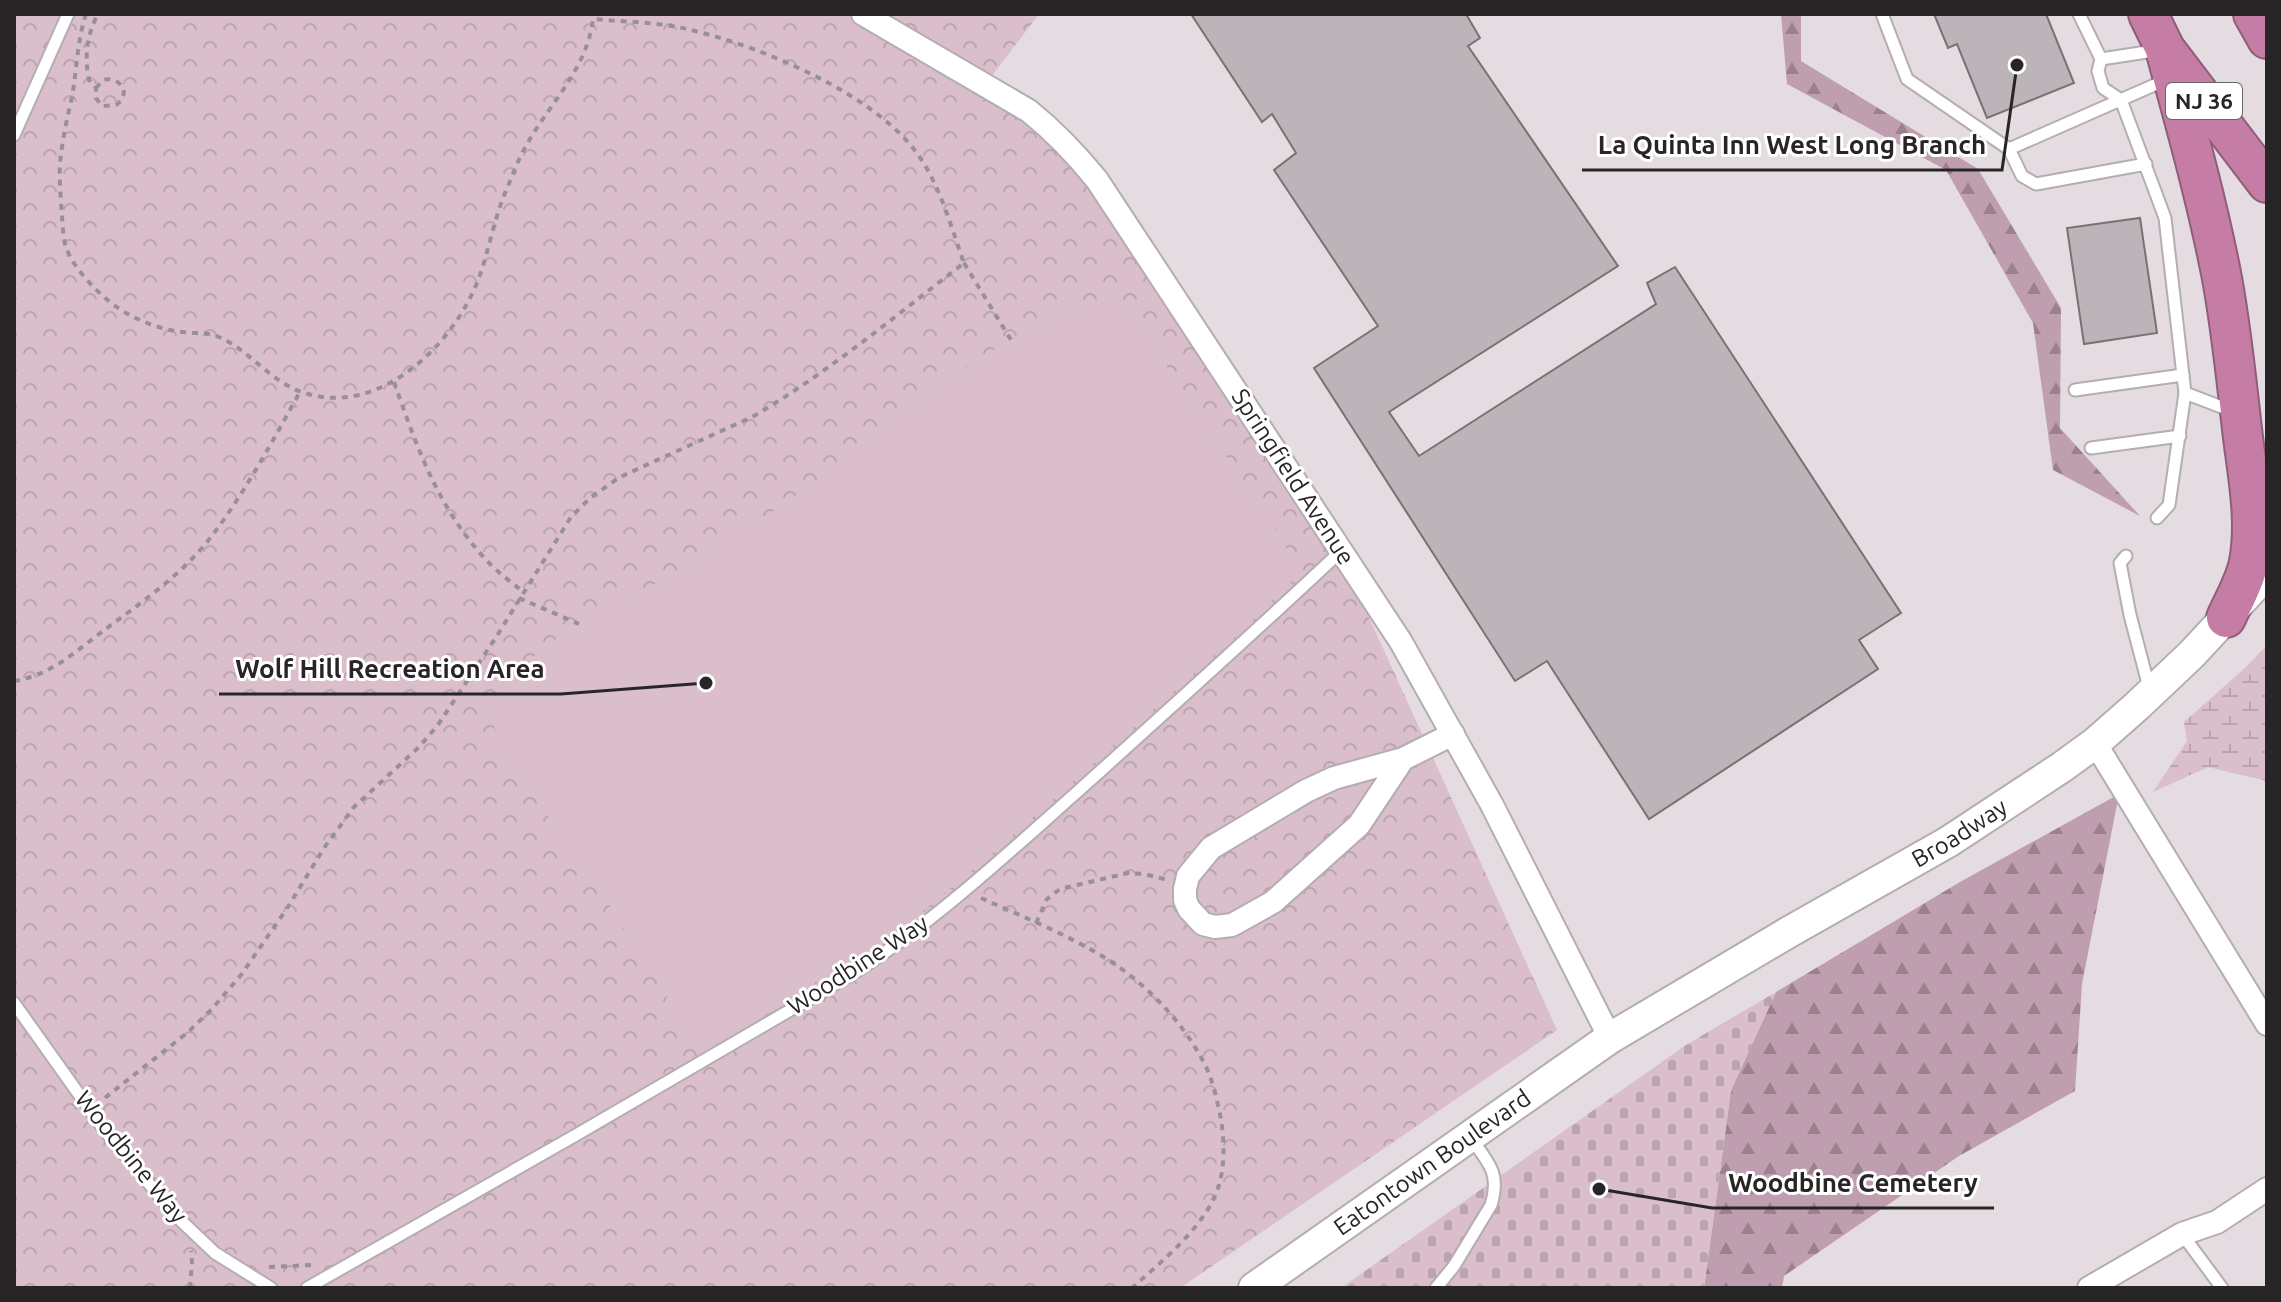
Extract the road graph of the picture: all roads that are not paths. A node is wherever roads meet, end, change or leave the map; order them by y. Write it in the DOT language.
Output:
graph roads {
  1 [pos="68,14"];
  2 [pos="863,14"];
  3 [pos="1882,14"];
  4 [pos="2079,14"];
  5 [pos="2148,14"];
  6 [pos="2253,14"];
  7 [pos="2261,14"];
  8 [pos="2267,20"];
  9 [pos="2267,39"];
  10 [pos="2101,59"];
  11 [pos="2173,66"];
  12 [pos="2121,100"];
  13 [pos="14,135"];
  14 [pos="2009,149"];
  15 [pos="2146,164"];
  16 [pos="2267,183"];
  17 [pos="2183,375"];
  18 [pos="2075,390"];
  19 [pos="2185,393"];
  20 [pos="2240,415"];
  21 [pos="2180,436"];
  22 [pos="2091,448"];
  23 [pos="2259,514"];
  24 [pos="2157,518"];
  25 [pos="1342,550"];
  26 [pos="2126,556"];
  27 [pos="2267,573"];
  28 [pos="2226,618"];
  29 [pos="2150,692"];
  30 [pos="1453,734"];
  31 [pos="2095,743"];
  32 [pos="1403,759"];
  33 [pos="14,1003"];
  34 [pos="2267,1024"];
  35 [pos="1610,1038"];
  36 [pos="1470,1137"];
  37 [pos="2267,1189"];
  38 [pos="2182,1234"];
  39 [pos="233,1265"];
  40 [pos="251,1288"];
  41 [pos="271,1288"];
  42 [pos="307,1288"];
  43 [pos="1254,1288"];
  44 [pos="1436,1288"];
  45 [pos="2089,1288"];
  46 [pos="2222,1288"];
  1 -- 13 [label="lane"];
  2 -- 25 [label="street, Springfield Avenue"];
  3 -- 14 [label="lane"];
  4 -- 10 [label="lane"];
  5 -- 11 [label="highway, NJ 36"];
  6 -- 9 [label="highway"];
  7 -- 8 [label="highway"];
  10 -- 11 [label="lane"];
  10 -- 12 [label="lane"];
  11 -- 12 [label="lane"];
  11 -- 16 [label="highway, NJ 36"];
  11 -- 20 [label="highway"];
  12 -- 14 [label="lane"];
  12 -- 15 [label="lane"];
  14 -- 15 [label="lane"];
  15 -- 17 [label="lane"];
  17 -- 18 [label="lane"];
  17 -- 19 [label="lane"];
  19 -- 20 [label="lane"];
  19 -- 21 [label="lane"];
  20 -- 23 [label="highway"];
  21 -- 22 [label="lane"];
  21 -- 24 [label="lane"];
  23 -- 28 [label="highway"];
  25 -- 30 [label="street, Springfield Avenue"];
  25 -- 42 [label="lane, Woodbine Way"];
  26 -- 29 [label="lane"];
  27 -- 28 [label="street, Broadway"];
  28 -- 29 [label="street, Broadway"];
  29 -- 31 [label="street, Broadway"];
  30 -- 32 [label="street"];
  30 -- 35 [label="street, Springfield Avenue"];
  31 -- 34 [label="street"];
  31 -- 35 [label="street, Broadway"];
  32 -- 32 [label="street"];
  33 -- 39 [label="lane, Woodbine Way"];
  35 -- 36 [label="street, Eatontown Boulevard"];
  36 -- 43 [label="street, Eatontown Boulevard"];
  36 -- 44 [label="lane"];
  37 -- 38 [label="street"];
  38 -- 45 [label="street"];
  38 -- 46 [label="lane"];
  39 -- 40 [label="lane"];
  39 -- 41 [label="lane, Woodbine Way"];
}
